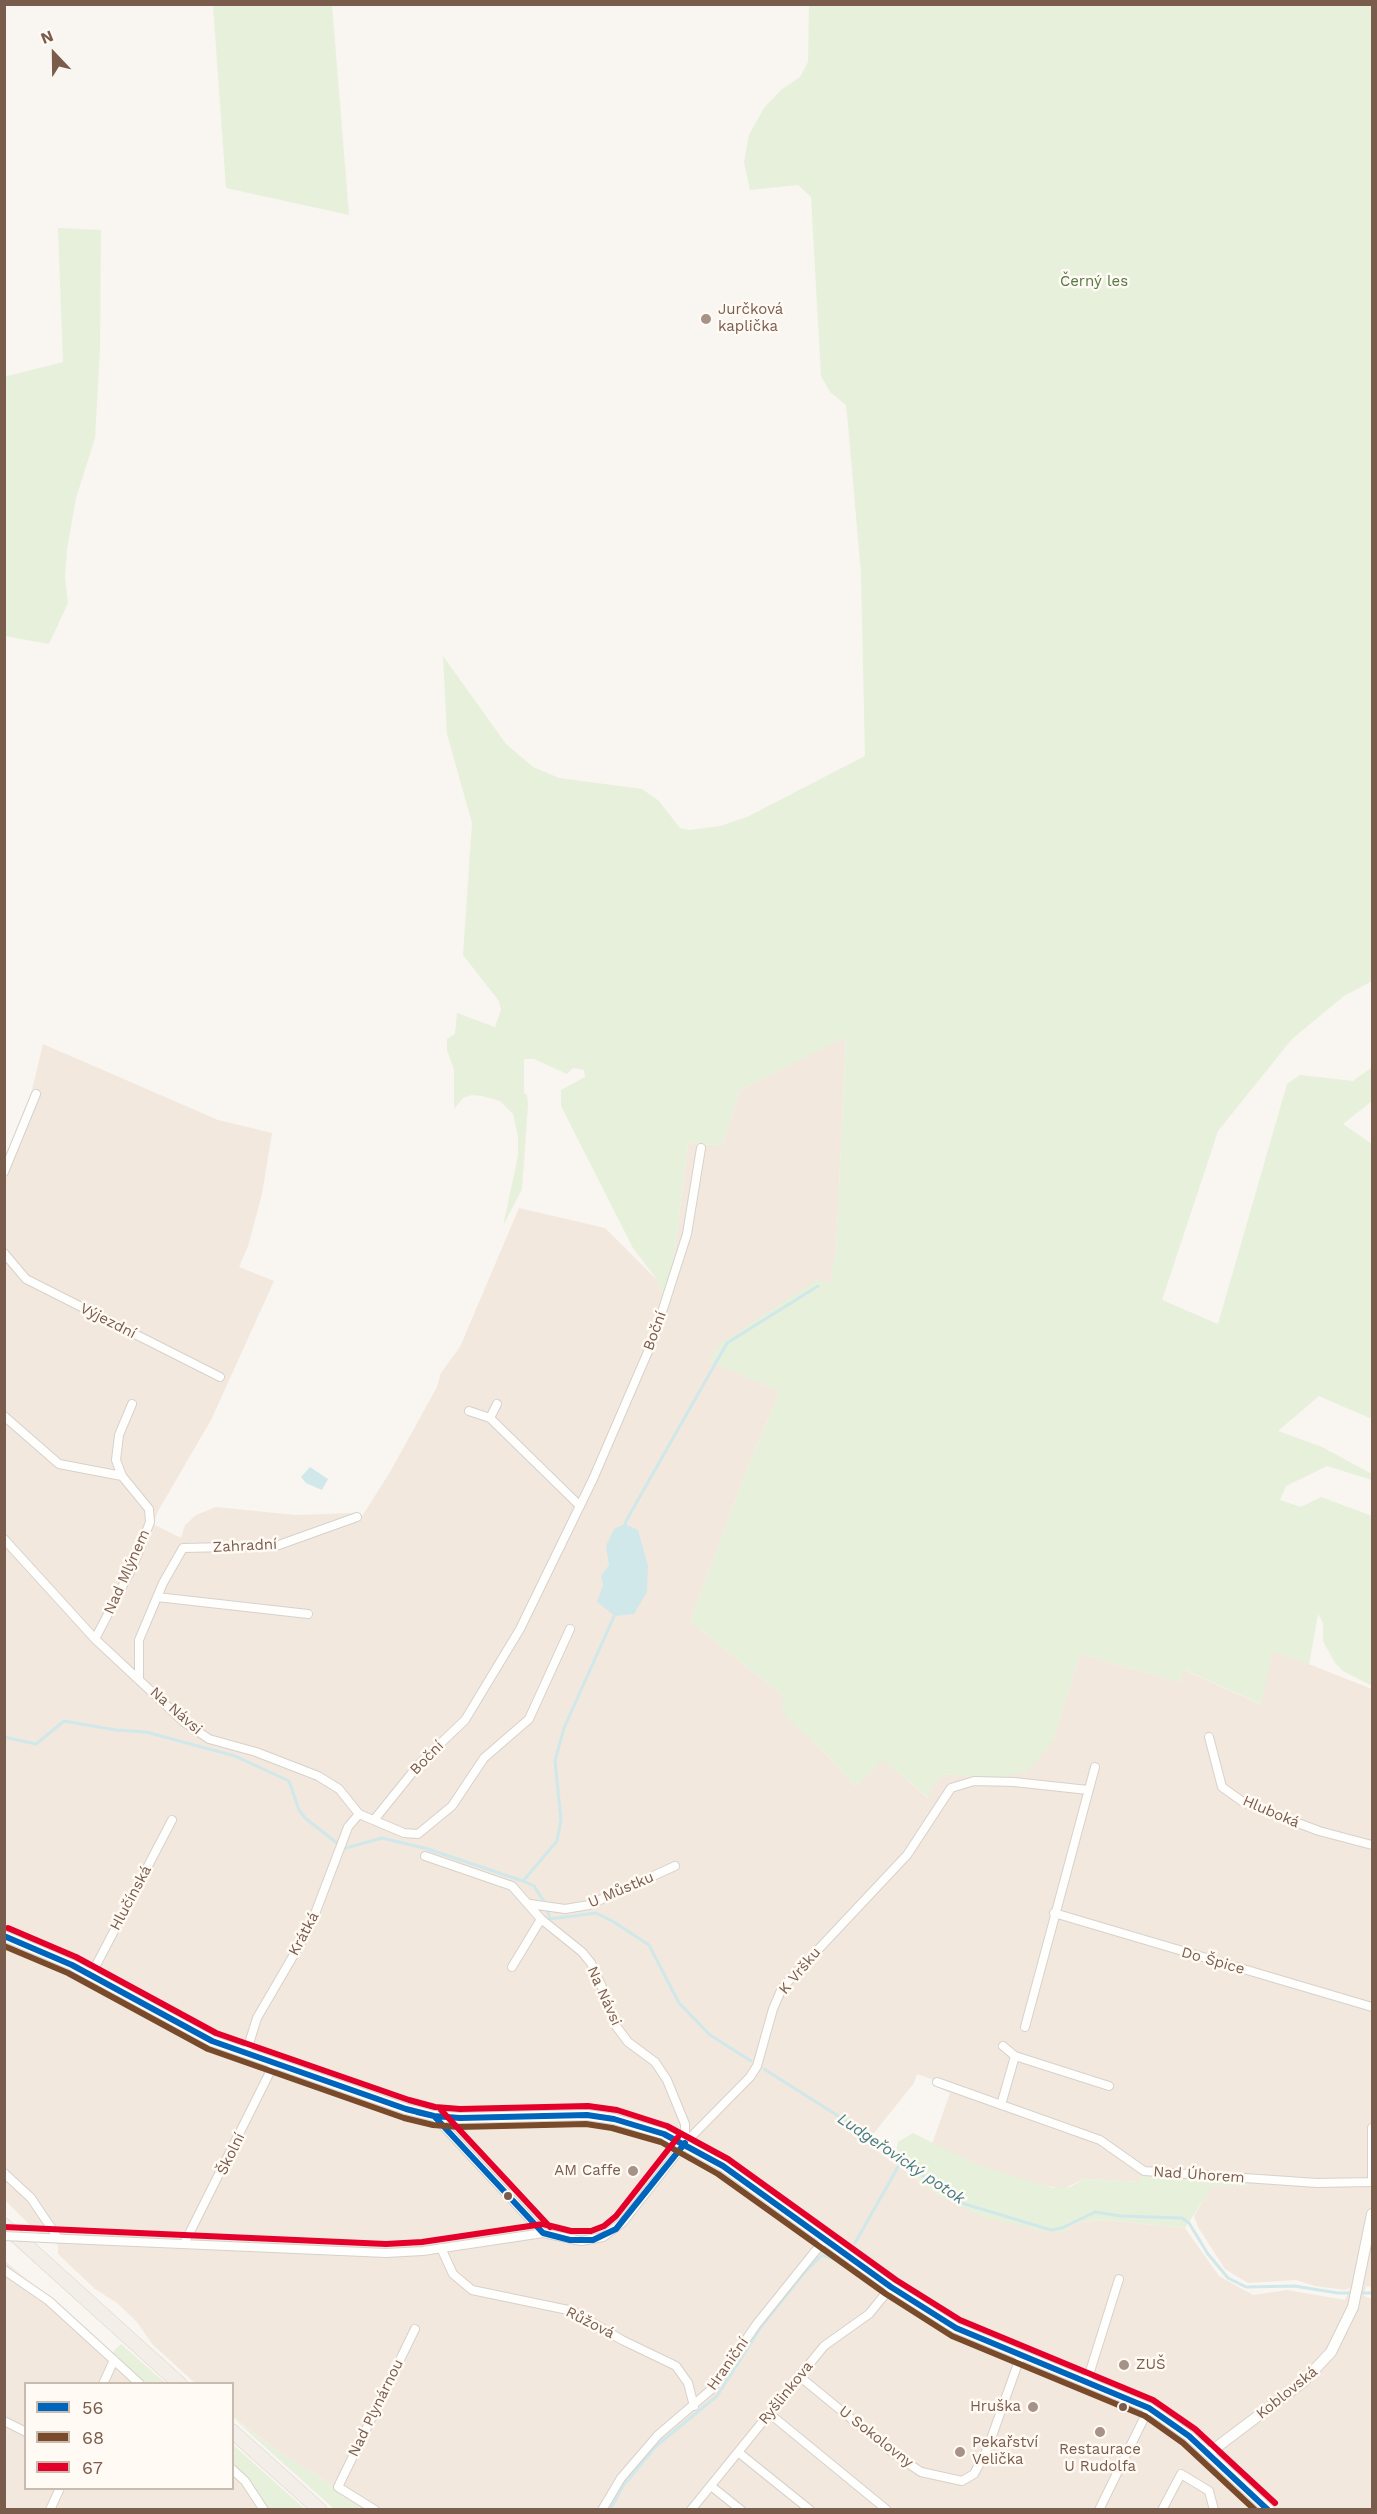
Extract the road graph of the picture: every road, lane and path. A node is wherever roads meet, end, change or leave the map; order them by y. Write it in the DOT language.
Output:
graph roads {
  1 [pos="36,1094"];
  2 [pos="701,1148"];
  3 [pos="4,1172"];
  4 [pos="4,1253"];
  5 [pos="220,1377"];
  6 [pos="132,1404"];
  7 [pos="497,1404"];
  8 [pos="469,1411"];
  9 [pos="4,1416"];
  10 [pos="490,1418"];
  11 [pos="122,1476"];
  12 [pos="580,1506"];
  13 [pos="357,1517"];
  14 [pos="4,1539"];
  15 [pos="157,1596"];
  16 [pos="308,1614"];
  17 [pos="570,1629"];
  18 [pos="95,1639"];
  19 [pos="139,1679"];
  20 [pos="1209,1737"];
  21 [pos="1095,1767"];
  22 [pos="1088,1790"];
  23 [pos="359,1814"];
  24 [pos="172,1820"];
  25 [pos="374,1820"];
  26 [pos="1372,1845"];
  27 [pos="424,1856"];
  28 [pos="675,1866"];
  29 [pos="530,1904"];
  30 [pos="1054,1913"];
  31 [pos="541,1919"];
  32 [pos="5,1938"];
  33 [pos="512,1966"];
  34 [pos="91,1975"];
  35 [pos="1372,2007"];
  36 [pos="1025,2027"];
  37 [pos="1003,2046"];
  38 [pos="246,2053"];
  39 [pos="1015,2055"];
  40 [pos="274,2064"];
  41 [pos="937,2082"];
  42 [pos="1109,2086"];
  43 [pos="1001,2105"];
  44 [pos="434,2116"];
  45 [pos="1372,2128"];
  46 [pos="685,2143"];
  47 [pos="4,2173"];
  48 [pos="1372,2181"];
  49 [pos="1372,2214"];
  50 [pos="4,2225"];
  51 [pos="543,2233"];
  52 [pos="4,2236"];
  53 [pos="58,2238"];
  54 [pos="825,2239"];
  55 [pos="185,2242"];
  56 [pos="441,2248"];
  57 [pos="4,2270"];
  58 [pos="1119,2279"];
  59 [pos="891,2287"];
  60 [pos="415,2329"];
  61 [pos="1021,2355"];
  62 [pos="114,2360"];
  63 [pos="800,2376"];
  64 [pos="1087,2381"];
  65 [pos="104,2382"];
  66 [pos="138,2382"];
  67 [pos="178,2382"];
  68 [pos="694,2406"];
  69 [pos="1149,2408"];
  70 [pos="770,2414"];
  71 [pos="4,2421"];
  72 [pos="24,2431"];
  73 [pos="234,2433"];
  74 [pos="738,2452"];
  75 [pos="1209,2453"];
  76 [pos="234,2471"];
  77 [pos="711,2486"];
  78 [pos="59,2490"];
  79 [pos="50,2510"];
  80 [pos="264,2510"];
  81 [pos="320,2510"];
  82 [pos="375,2510"];
  83 [pos="602,2510"];
  84 [pos="691,2510"];
  85 [pos="741,2510"];
  86 [pos="810,2510"];
  87 [pos="887,2510"];
  88 [pos="1099,2510"];
  89 [pos="1162,2510"];
  90 [pos="1214,2510"];
  91 [pos="1269,2510"];
  1 -- 3 [label="street"];
  2 -- 12 [label="street, Boční"];
  4 -- 5 [label="street, Výjezdní"];
  6 -- 11 [label="street, Nad Mlýnem"];
  7 -- 10 [label="street"];
  8 -- 10 [label="street"];
  9 -- 11 [label="street"];
  10 -- 12 [label="street"];
  11 -- 18 [label="street, Nad Mlýnem"];
  12 -- 25 [label="street, Boční"];
  13 -- 15 [label="street, Zahradní"];
  14 -- 18 [label="street, Na Návsi"];
  15 -- 16 [label="street"];
  15 -- 19 [label="street, Zahradní"];
  17 -- 25 [label="street, Na Návsi"];
  18 -- 19 [label="street, Na Návsi"];
  19 -- 23 [label="street, Na Návsi"];
  20 -- 26 [label="street, Hluboká"];
  21 -- 22 [label="street"];
  22 -- 30 [label="street"];
  22 -- 46 [label="street, K Vršku"];
  23 -- 25 [label="street, Na Návsi"];
  23 -- 38 [label="street, Krátká"];
  24 -- 34 [label="street, Hlučínská"];
  27 -- 29 [label="street, Na Návsi"];
  28 -- 29 [label="street, U Můstku"];
  29 -- 31 [label="street, Na Návsi"];
  30 -- 35 [label="street, Do Špice"];
  30 -- 36 [label="street"];
  31 -- 33 [label="street"];
  31 -- 46 [label="street, Na Návsi"];
  32 -- 34 [label="street"];
  34 -- 38 [label="street"];
  37 -- 39 [label="street"];
  38 -- 40 [label="street"];
  39 -- 42 [label="street"];
  39 -- 43 [label="street"];
  40 -- 44 [label="street"];
  40 -- 55 [label="street, Školní"];
  41 -- 43 [label="street, Nad Úhorem"];
  43 -- 48 [label="street, Nad Úhorem"];
  44 -- 46 [label="street"];
  44 -- 51 [label="street"];
  45 -- 48 [label="street"];
  46 -- 51 [label="street, K Vršku"];
  46 -- 54 [label="street"];
  47 -- 53 [label="street"];
  49 -- 75 [label="street, Koblovská"];
  50 -- 67 [label="main road"];
  51 -- 56 [label="street"];
  52 -- 53 [label="street, bridge"];
  53 -- 55 [label="street"];
  54 -- 59 [label="street"];
  54 -- 68 [label="street, Hraniční"];
  55 -- 56 [label="street"];
  56 -- 68 [label="street, Růžová"];
  57 -- 62 [label="street"];
  58 -- 64 [label="street"];
  59 -- 61 [label="street"];
  59 -- 63 [label="street, Ryšlinkova"];
  60 -- 82 [label="street, Nad Plynárnou"];
  61 -- 63 [label="street, U Sokolovny"];
  61 -- 64 [label="street"];
  62 -- 65 [label="street"];
  62 -- 66 [label="street"];
  63 -- 70 [label="street, Ryšlinkova"];
  64 -- 69 [label="street"];
  68 -- 83 [label="street, Hraniční"];
  69 -- 75 [label="street"];
  69 -- 88 [label="street"];
  70 -- 74 [label="street, Ryšlinkova"];
  70 -- 87 [label="street"];
  71 -- 72 [label="street"];
  73 -- 81 [label="main road"];
  74 -- 77 [label="street, Ryšlinkova"];
  74 -- 86 [label="street"];
  75 -- 91 [label="street"];
  76 -- 80 [label="street"];
  77 -- 84 [label="street, Ryšlinkova"];
  77 -- 85 [label="street"];
  78 -- 79 [label="street"];
  89 -- 90 [label="street"];
}
